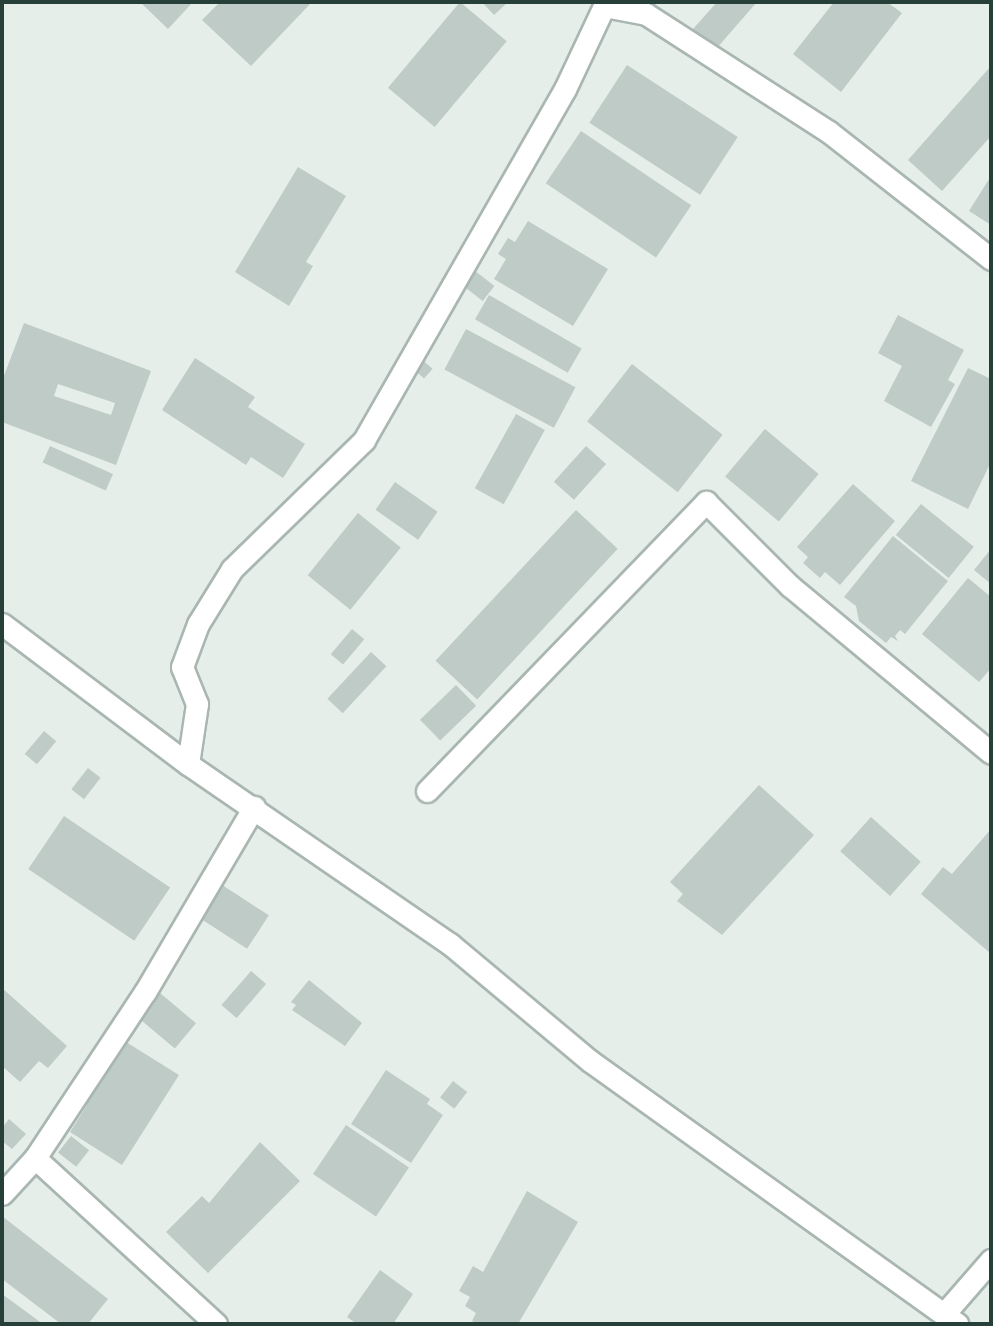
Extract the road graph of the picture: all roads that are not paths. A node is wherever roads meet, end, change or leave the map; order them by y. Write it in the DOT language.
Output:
graph roads {
  1 [pos="991,258"];
  2 [pos="2,624"];
  3 [pos="991,753"];
  4 [pos="188,764"];
  5 [pos="427,791"];
  6 [pos="254,807"];
  7 [pos="35,1158"];
  8 [pos="2,1194"];
  9 [pos="991,1260"];
  10 [pos="951,1319"];
  11 [pos="216,1324"];
  1 -- 4 [label="street"];
  2 -- 4 [label="street"];
  3 -- 5 [label="street"];
  4 -- 6 [label="street"];
  6 -- 7 [label="street"];
  6 -- 10 [label="street"];
  7 -- 8 [label="street"];
  7 -- 11 [label="street"];
  9 -- 10 [label="street"];
}
